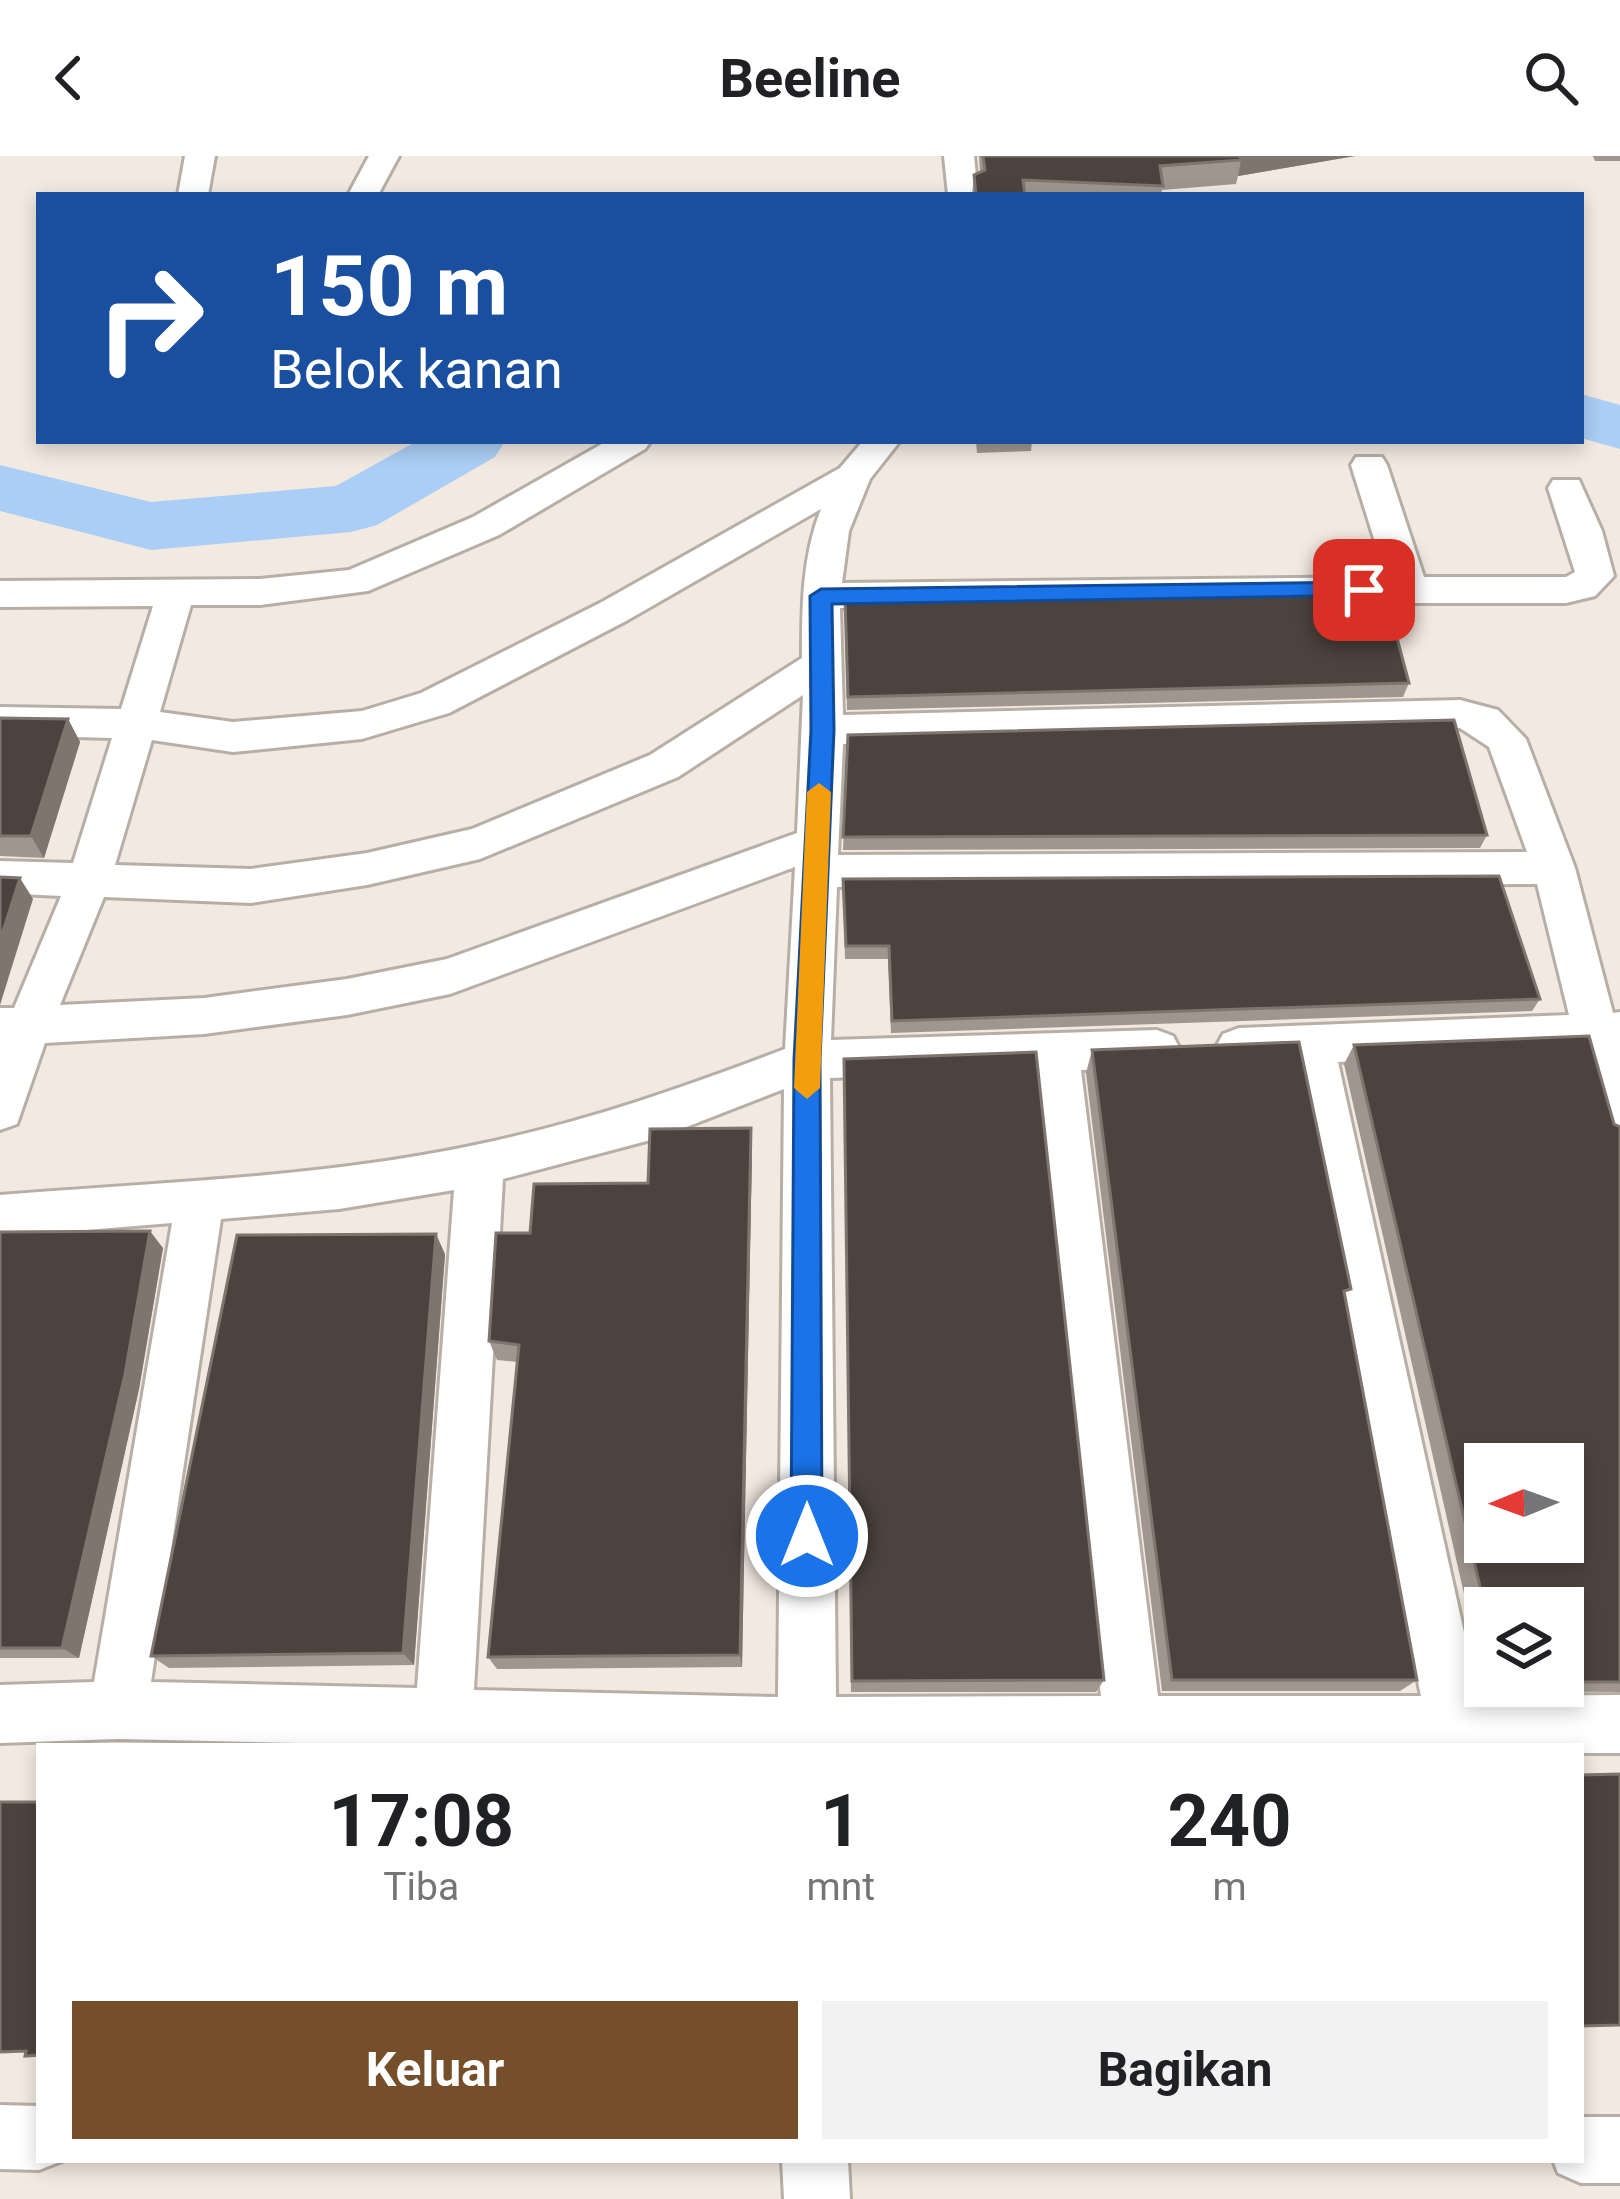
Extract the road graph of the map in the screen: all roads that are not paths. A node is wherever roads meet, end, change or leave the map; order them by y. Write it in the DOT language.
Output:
graph roads {
  1 [pos="200,156"];
  2 [pos="384,156"];
  3 [pos="959,156"];
  4 [pos="194,192"];
  5 [pos="365,192"];
  6 [pos="964,192"];
  7 [pos="629,444"];
  8 [pos="867,459"];
  9 [pos="1369,465"];
  10 [pos="1566,488"];
  11 [pos="1602,534"];
  12 [pos="1409,590"];
  13 [pos="176,593"];
  14 [pos="0,594"];
  15 [pos="821,596"];
  16 [pos="820,665"];
  17 [pos="0,721"];
  18 [pos="140,724"];
  19 [pos="823,730"];
  20 [pos="815,857"];
  21 [pos="1554,868"];
  22 [pos="0,877"];
  23 [pos="90,878"];
  24 [pos="14,1027"];
  25 [pos="1608,1031"];
  26 [pos="1312,1045"];
  27 [pos="1056,1051"];
  28 [pos="807,1060"];
  29 [pos="0,1110"];
  30 [pos="1620,1128"];
  31 [pos="480,1165"];
  32 [pos="200,1198"];
  33 [pos="0,1216"];
  34 [pos="118,1710"];
  35 [pos="0,1714"];
  36 [pos="444,1715"];
  37 [pos="1620,1724"];
  38 [pos="1133,1728"];
  39 [pos="1456,1728"];
  40 [pos="807,1736"];
  41 [pos="0,2137"];
  42 [pos="36,2138"];
  43 [pos="1584,2150"];
  44 [pos="1620,2150"];
  45 [pos="815,2163"];
  46 [pos="817,2199"];
  1 -- 4 [label="street"];
  2 -- 5 [label="street"];
  3 -- 6 [label="street"];
  7 -- 13 [label="street"];
  8 -- 15 [label="street"];
  8 -- 18 [label="street"];
  9 -- 12 [label="street"];
  10 -- 11 [label="street"];
  11 -- 12 [label="street"];
  12 -- 15 [label="street"];
  13 -- 14 [label="street"];
  13 -- 18 [label="street"];
  15 -- 16 [label="street"];
  16 -- 19 [label="street"];
  16 -- 23 [label="street"];
  17 -- 18 [label="street"];
  18 -- 23 [label="street"];
  19 -- 20 [label="street"];
  19 -- 21 [label="street"];
  20 -- 21 [label="street"];
  20 -- 24 [label="street"];
  20 -- 28 [label="street"];
  21 -- 25 [label="street"];
  22 -- 23 [label="street"];
  23 -- 24 [label="street"];
  24 -- 29 [label="street"];
  25 -- 26 [label="street"];
  25 -- 30 [label="street"];
  26 -- 27 [label="street"];
  26 -- 39 [label="street"];
  27 -- 28 [label="street"];
  27 -- 38 [label="street"];
  28 -- 31 [label="street"];
  28 -- 40 [label="street"];
  31 -- 32 [label="street"];
  31 -- 36 [label="street"];
  32 -- 33 [label="street"];
  32 -- 34 [label="street"];
  34 -- 35 [label="street"];
  34 -- 36 [label="street"];
  36 -- 40 [label="street"];
  37 -- 39 [label="street"];
  38 -- 39 [label="street"];
  38 -- 40 [label="street"];
  41 -- 42 [label="street"];
  43 -- 44 [label="street"];
  45 -- 46 [label="street"];
}
